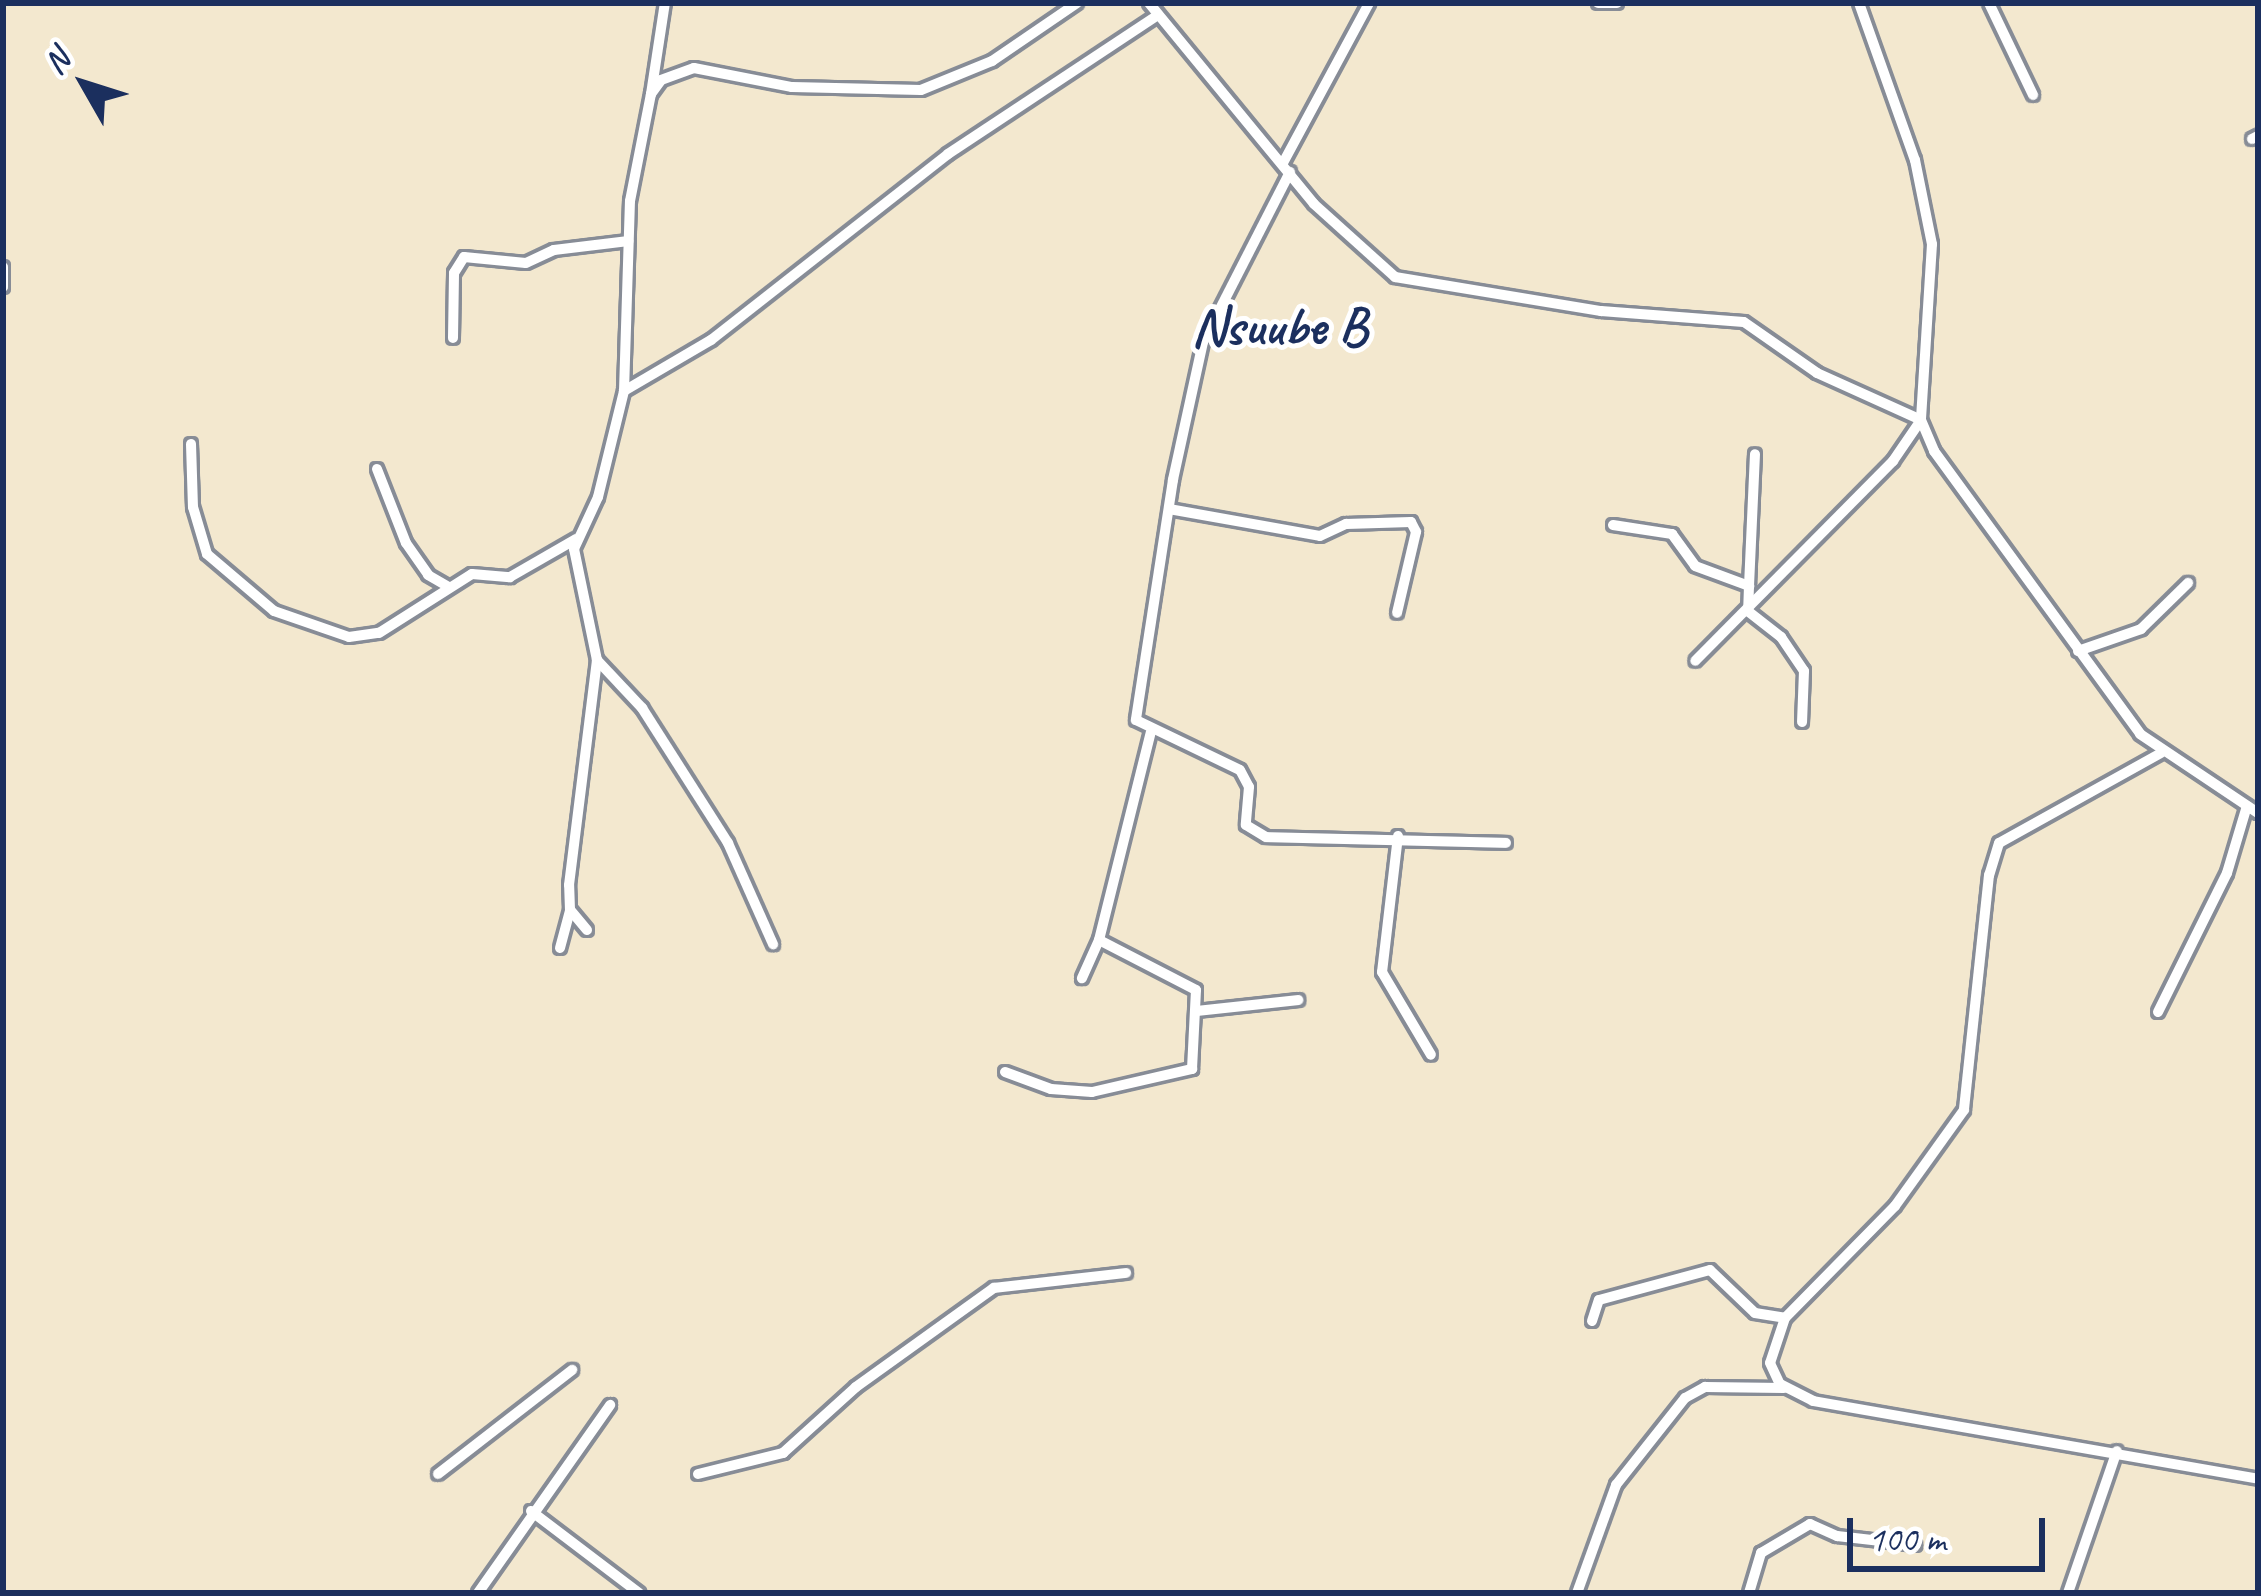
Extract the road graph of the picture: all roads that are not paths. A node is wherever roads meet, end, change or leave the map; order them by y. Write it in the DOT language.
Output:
graph roads {
  1 [pos="665,3"];
  2 [pos="1077,3"];
  3 [pos="1149,3"];
  4 [pos="1369,3"];
  5 [pos="1598,3"];
  6 [pos="1617,3"];
  7 [pos="1859,3"];
  8 [pos="1989,3"];
  9 [pos="1158,15"];
  10 [pos="651,94"];
  11 [pos="2033,95"];
  12 [pos="1287,167"];
  13 [pos="628,241"];
  14 [pos="3,267"];
  15 [pos="3,287"];
  16 [pos="454,338"];
  17 [pos="624,391"];
  18 [pos="1921,420"];
  19 [pos="191,444"];
  20 [pos="1755,454"];
  21 [pos="377,469"];
  22 [pos="1169,509"];
  23 [pos="1613,525"];
  24 [pos="576,539"];
  25 [pos="2188,583"];
  26 [pos="447,586"];
  27 [pos="1749,586"];
  28 [pos="1397,613"];
  29 [pos="1748,613"];
  30 [pos="2078,651"];
  31 [pos="597,660"];
  32 [pos="1695,661"];
  33 [pos="1802,722"];
  34 [pos="1151,732"];
  35 [pos="2161,754"];
  36 [pos="2252,810"];
  37 [pos="1398,836"];
  38 [pos="1506,843"];
  39 [pos="570,910"];
  40 [pos="587,930"];
  41 [pos="1099,940"];
  42 [pos="773,944"];
  43 [pos="560,947"];
  44 [pos="1082,977"];
  45 [pos="1298,1000"];
  46 [pos="1197,1011"];
  47 [pos="2158,1012"];
  48 [pos="1431,1055"];
  49 [pos="1005,1072"];
  50 [pos="1126,1273"];
  51 [pos="1785,1318"];
  52 [pos="1592,1321"];
  53 [pos="572,1370"];
  54 [pos="1788,1388"];
  55 [pos="610,1405"];
  56 [pos="2117,1451"];
  57 [pos="438,1474"];
  58 [pos="698,1474"];
  59 [pos="2258,1479"];
  60 [pos="531,1511"];
  61 [pos="1915,1546"];
  62 [pos="478,1593"];
  63 [pos="639,1593"];
  64 [pos="1577,1593"];
  65 [pos="1749,1593"];
  66 [pos="2068,1593"];
  1 -- 10 [label="street"];
  2 -- 10 [label="street"];
  3 -- 9 [label="street"];
  4 -- 12 [label="street"];
  5 -- 6 [label="street"];
  7 -- 18 [label="street"];
  8 -- 11 [label="street"];
  9 -- 12 [label="street"];
  9 -- 17 [label="street"];
  10 -- 13 [label="street"];
  12 -- 18 [label="street"];
  12 -- 22 [label="street"];
  13 -- 16 [label="street"];
  13 -- 17 [label="street"];
  14 -- 15 [label="street"];
  17 -- 24 [label="street"];
  18 -- 29 [label="street"];
  18 -- 30 [label="street"];
  19 -- 26 [label="street"];
  20 -- 27 [label="street"];
  21 -- 26 [label="street"];
  22 -- 28 [label="street"];
  22 -- 34 [label="street"];
  23 -- 27 [label="street"];
  24 -- 26 [label="street"];
  24 -- 31 [label="street"];
  25 -- 30 [label="street"];
  27 -- 29 [label="street"];
  29 -- 32 [label="street"];
  29 -- 33 [label="street"];
  30 -- 35 [label="street"];
  31 -- 39 [label="street"];
  31 -- 42 [label="street"];
  34 -- 37 [label="street"];
  34 -- 41 [label="street"];
  35 -- 36 [label="street"];
  35 -- 51 [label="street"];
  36 -- 47 [label="street"];
  37 -- 38 [label="street"];
  37 -- 48 [label="street"];
  39 -- 40 [label="street"];
  39 -- 43 [label="street"];
  41 -- 44 [label="street"];
  41 -- 46 [label="street"];
  45 -- 46 [label="street"];
  46 -- 49 [label="street"];
  50 -- 58 [label="street"];
  51 -- 52 [label="street"];
  51 -- 54 [label="street"];
  53 -- 57 [label="street"];
  54 -- 56 [label="street"];
  54 -- 64 [label="street"];
  55 -- 60 [label="street"];
  56 -- 59 [label="street"];
  56 -- 66 [label="street"];
  60 -- 62 [label="street"];
  60 -- 63 [label="street"];
  61 -- 65 [label="street"];
}
